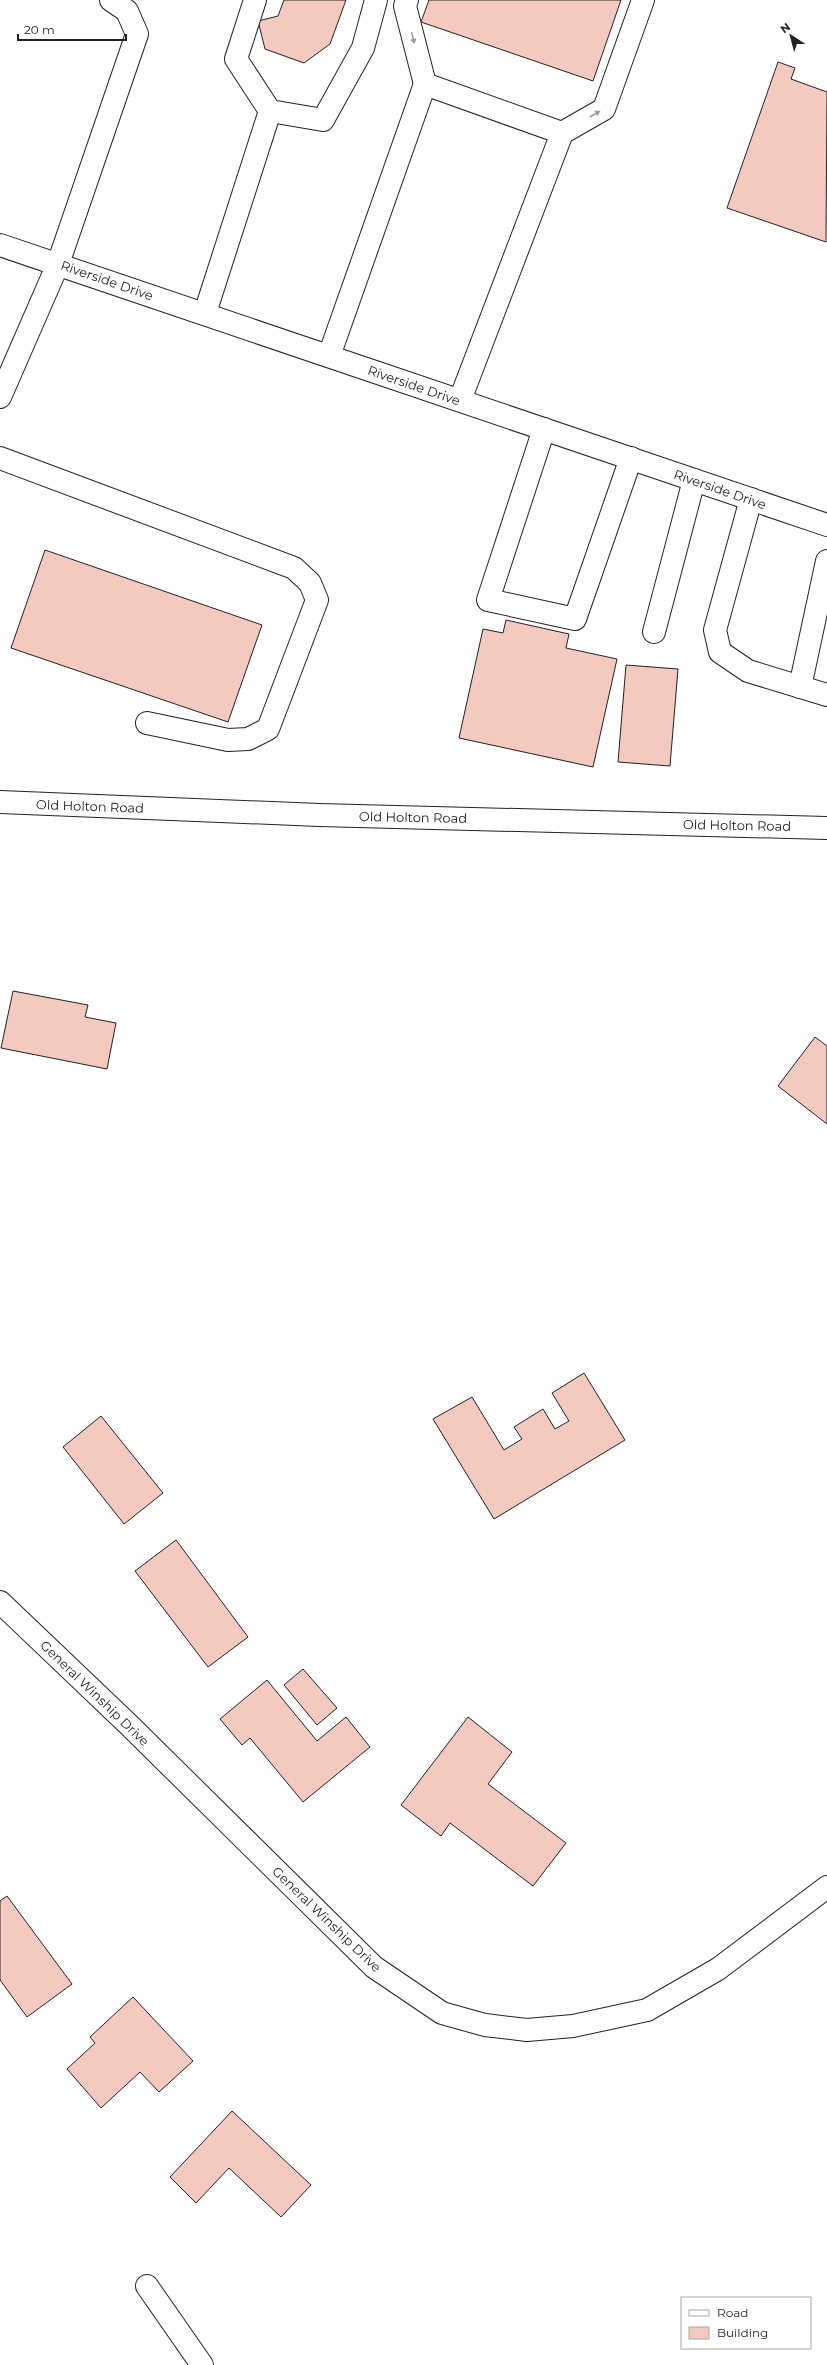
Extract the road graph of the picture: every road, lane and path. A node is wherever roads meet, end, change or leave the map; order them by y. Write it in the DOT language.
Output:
graph roads {
  1 [pos="111,0"];
  2 [pos="255,0"];
  3 [pos="376,0"];
  4 [pos="407,0"];
  5 [pos="643,0"];
  6 [pos="425,84"];
  7 [pos="270,111"];
  8 [pos="562,133"];
  9 [pos="0,245"];
  10 [pos="58,264"];
  11 [pos="205,313"];
  12 [pos="328,356"];
  13 [pos="0,397"];
  14 [pos="460,400"];
  15 [pos="544,429"];
  16 [pos="0,458"];
  17 [pos="631,458"];
  18 [pos="694,480"];
  19 [pos="751,499"];
  20 [pos="827,525"];
  21 [pos="827,561"];
  22 [pos="654,632"];
  23 [pos="800,687"];
  24 [pos="827,695"];
  25 [pos="147,723"];
  26 [pos="0,802"];
  27 [pos="827,828"];
  28 [pos="0,1602"];
  29 [pos="827,1887"];
  30 [pos="147,2286"];
  31 [pos="202,2365"];
  1 -- 10 [label="street"];
  2 -- 7 [label="street"];
  3 -- 7 [label="street"];
  4 -- 6 [label="street, one-way"];
  8 -- 5 [label="street, one-way"];
  6 -- 8 [label="street"];
  6 -- 12 [label="street"];
  7 -- 11 [label="street"];
  8 -- 14 [label="street"];
  9 -- 10 [label="street, Riverside Drive"];
  10 -- 11 [label="street, Riverside Drive"];
  10 -- 13 [label="street"];
  11 -- 12 [label="street, Riverside Drive"];
  12 -- 14 [label="street, Riverside Drive"];
  14 -- 15 [label="street, Riverside Drive"];
  15 -- 17 [label="street, Riverside Drive"];
  15 -- 17 [label="street"];
  16 -- 25 [label="street"];
  17 -- 18 [label="street, Riverside Drive"];
  18 -- 19 [label="street, Riverside Drive"];
  18 -- 22 [label="street"];
  19 -- 20 [label="street, Riverside Drive"];
  19 -- 23 [label="street"];
  21 -- 23 [label="street"];
  23 -- 24 [label="street"];
  26 -- 27 [label="street, Old Holton Road"];
  28 -- 29 [label="street, General Winship Drive"];
  30 -- 31 [label="street"];
}
